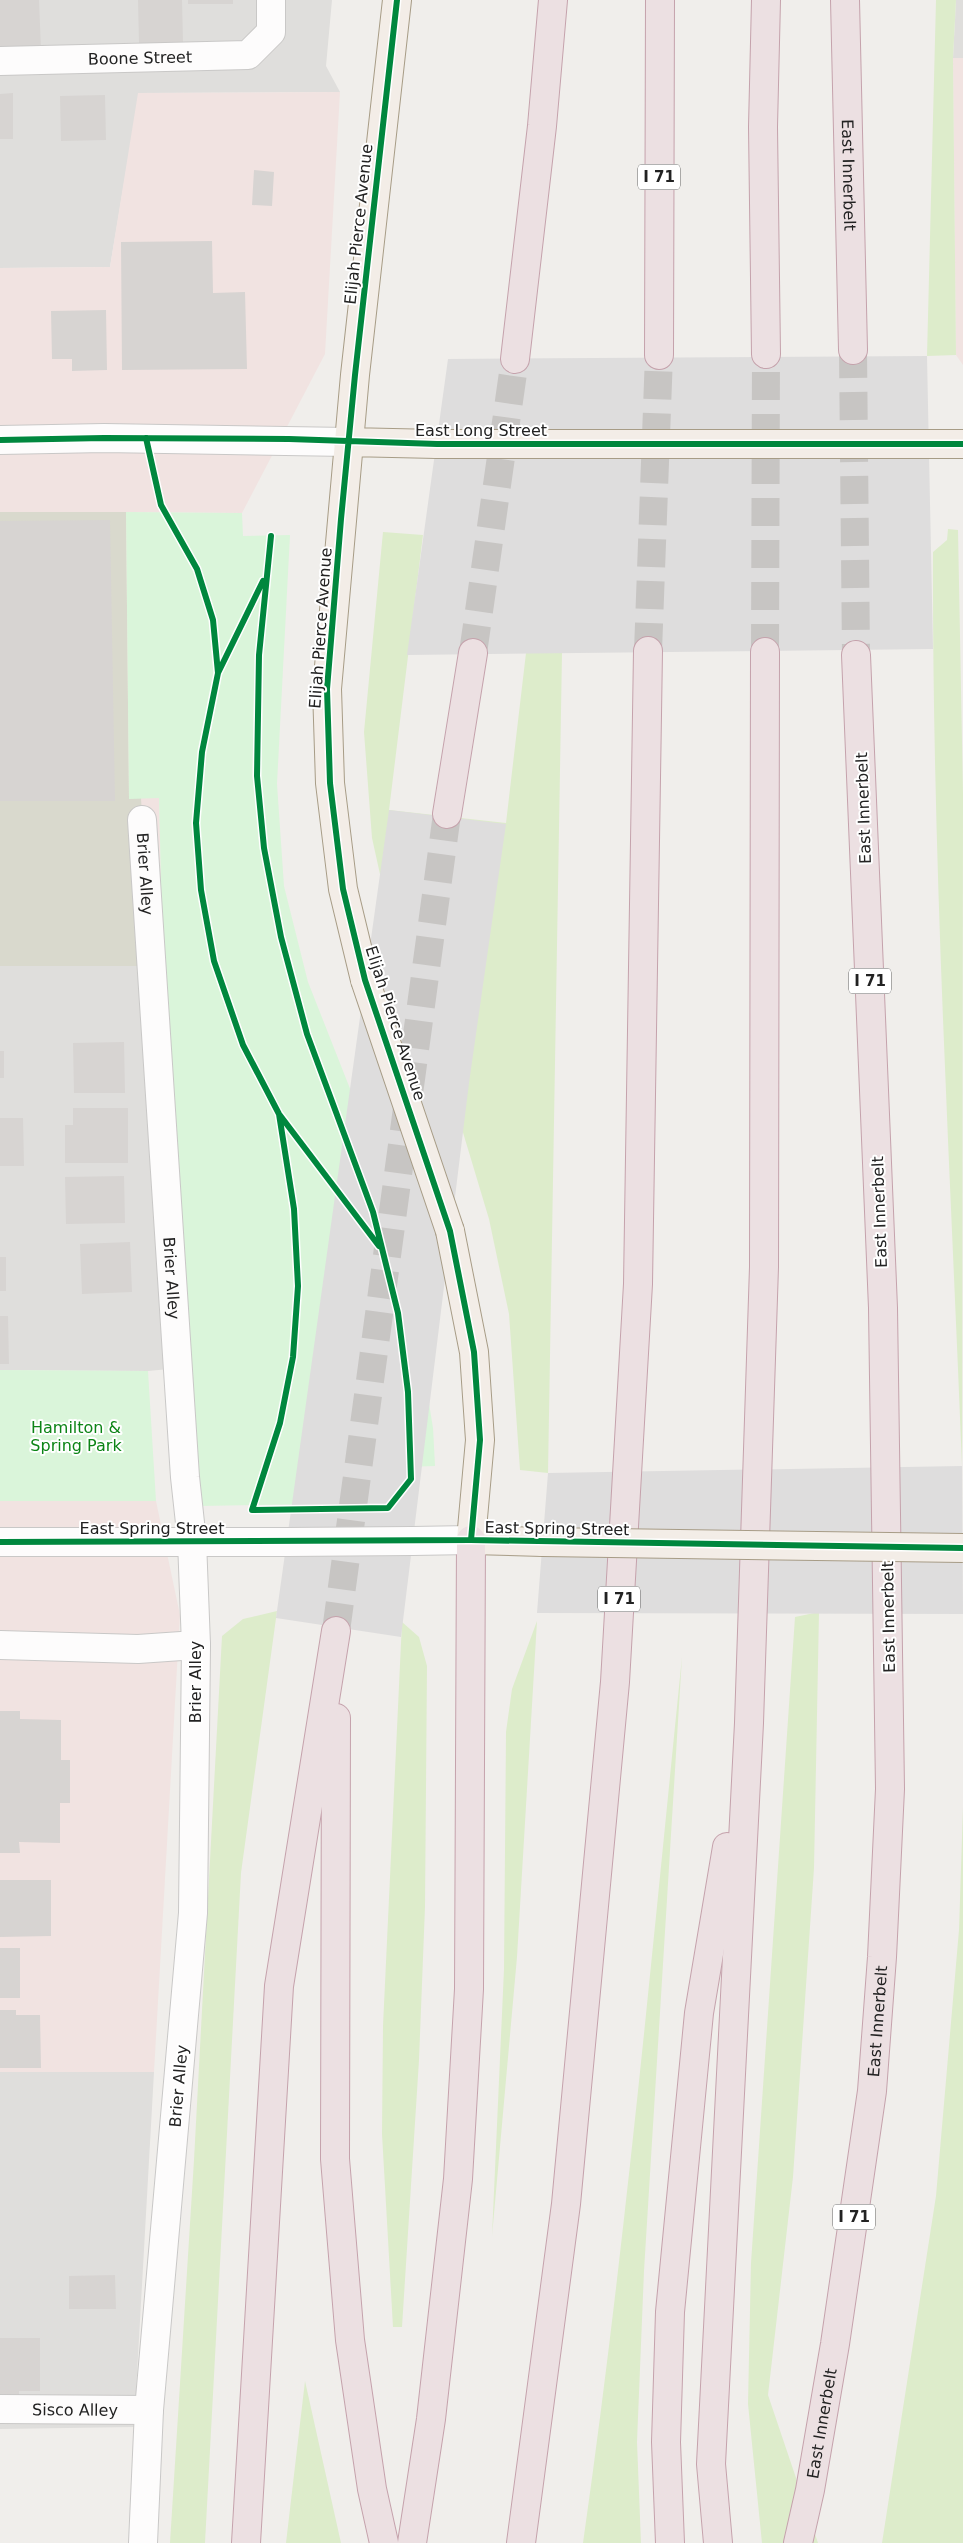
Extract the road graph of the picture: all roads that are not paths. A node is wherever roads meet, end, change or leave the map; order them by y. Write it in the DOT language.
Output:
graph roads {
  1 [pos="271,0"];
  2 [pos="397,0"];
  3 [pos="553,0"];
  4 [pos="660,0"];
  5 [pos="766,0"];
  6 [pos="845,0"];
  7 [pos="0,61"];
  8 [pos="853,350"];
  9 [pos="659,354"];
  10 [pos="766,354"];
  11 [pos="514,359"];
  12 [pos="0,440"];
  13 [pos="348,442"];
  14 [pos="963,444"];
  15 [pos="648,651"];
  16 [pos="765,652"];
  17 [pos="473,653"];
  18 [pos="856,655"];
  19 [pos="447,814"];
  20 [pos="142,820"];
  21 [pos="470,1540"];
  22 [pos="192,1541"];
  23 [pos="0,1542"];
  24 [pos="963,1548"];
  25 [pos="0,1645"];
  26 [pos="196,1645"];
  27 [pos="749,1723"];
  28 [pos="0,2409"];
  29 [pos="149,2410"];
  30 [pos="810,2490"];
  31 [pos="143,2543"];
  32 [pos="246,2543"];
  33 [pos="384,2543"];
  34 [pos="412,2543"];
  35 [pos="521,2543"];
  36 [pos="670,2543"];
  37 [pos="718,2543"];
  38 [pos="798,2543"];
  39 [pos="807,2543"];
  1 -- 7 [label="street, Boone Street"];
  2 -- 13 [label="main road, Elijah Pierce Avenue"];
  3 -- 11 [label="highway"];
  4 -- 9 [label="highway, I 71"];
  5 -- 10 [label="highway"];
  6 -- 8 [label="highway, East Innerbelt"];
  12 -- 13 [label="street, East Long Street"];
  13 -- 14 [label="main road, East Long Street, bridge"];
  13 -- 21 [label="main road, Elijah Pierce Avenue, bridge"];
  15 -- 35 [label="highway, I 71"];
  16 -- 27 [label="highway"];
  17 -- 19 [label="highway"];
  18 -- 30 [label="highway, East Innerbelt / I 71"];
  20 -- 22 [label="street, Brier Alley"];
  21 -- 22 [label="street, East Spring Street, bridge"];
  21 -- 24 [label="main road, East Spring Street, bridge"];
  21 -- 34 [label="highway"];
  22 -- 23 [label="street, East Spring Street"];
  22 -- 26 [label="street, Brier Alley"];
  25 -- 26 [label="street"];
  26 -- 29 [label="street, Brier Alley"];
  27 -- 36 [label="highway"];
  27 -- 37 [label="highway"];
  28 -- 29 [label="street, Sisco Alley"];
  29 -- 31 [label="street, Brier Alley"];
  30 -- 38 [label="highway, East Innerbelt / I 71"];
  30 -- 39 [label="highway"];
  32 -- 33 [label="highway"];
}
